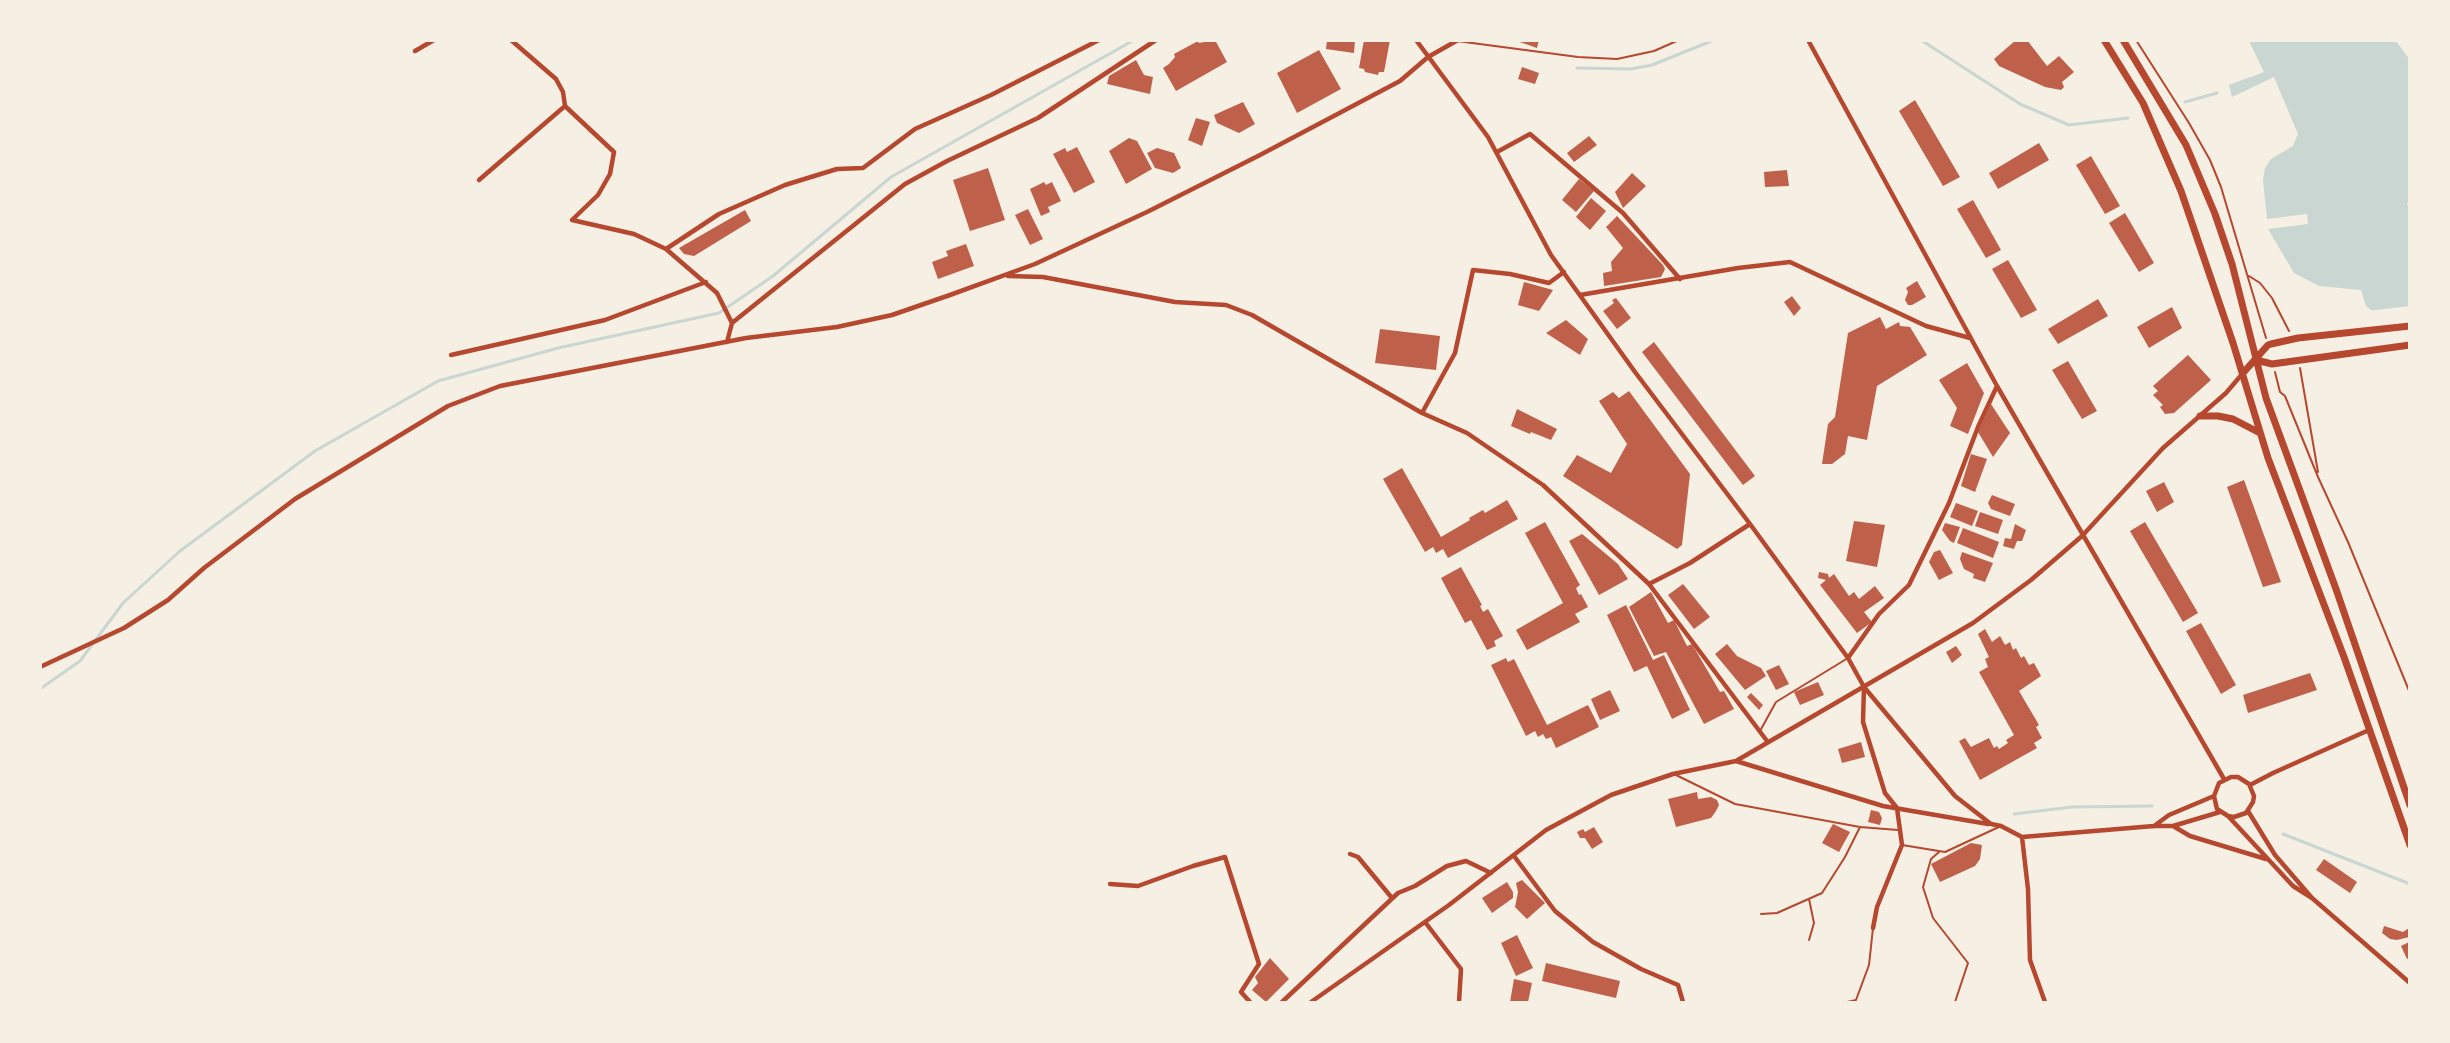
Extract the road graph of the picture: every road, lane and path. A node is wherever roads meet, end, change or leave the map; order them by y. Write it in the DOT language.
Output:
graph roads {
  1 [pos="434,40"];
  2 [pos="511,40"];
  3 [pos="1099,40"];
  4 [pos="1156,40"];
  5 [pos="1416,40"];
  6 [pos="1679,40"];
  7 [pos="1808,40"];
  8 [pos="2104,40"];
  9 [pos="2123,40"];
  10 [pos="2136,40"];
  11 [pos="1458,41"];
  12 [pos="415,51"];
  13 [pos="1428,57"];
  14 [pos="565,106"];
  15 [pos="1497,152"];
  16 [pos="479,180"];
  17 [pos="666,249"];
  18 [pos="1035,264"];
  19 [pos="1564,272"];
  20 [pos="1005,275"];
  21 [pos="2248,275"];
  22 [pos="1039,277"];
  23 [pos="1680,279"];
  24 [pos="706,282"];
  25 [pos="1580,295"];
  26 [pos="732,323"];
  27 [pos="2409,326"];
  28 [pos="2290,335"];
  29 [pos="1970,338"];
  30 [pos="727,342"];
  31 [pos="2271,344"];
  32 [pos="2409,345"];
  33 [pos="451,355"];
  34 [pos="2256,360"];
  35 [pos="2298,362"];
  36 [pos="2272,364"];
  37 [pos="2242,373"];
  38 [pos="1997,386"];
  39 [pos="1422,413"];
  40 [pos="2200,416"];
  41 [pos="2260,433"];
  42 [pos="2318,477"];
  43 [pos="1750,524"];
  44 [pos="2082,536"];
  45 [pos="1649,584"];
  46 [pos="1848,658"];
  47 [pos="40,667"];
  48 [pos="1864,687"];
  49 [pos="2409,693"];
  50 [pos="2369,730"];
  51 [pos="1760,731"];
  52 [pos="1767,741"];
  53 [pos="1736,760"];
  54 [pos="1673,774"];
  55 [pos="2224,779"];
  56 [pos="2250,785"];
  57 [pos="2214,796"];
  58 [pos="2409,805"];
  59 [pos="1896,808"];
  60 [pos="2248,811"];
  61 [pos="2220,812"];
  62 [pos="2228,816"];
  63 [pos="1991,824"];
  64 [pos="2001,826"];
  65 [pos="2154,826"];
  66 [pos="2173,826"];
  67 [pos="1860,827"];
  68 [pos="1899,830"];
  69 [pos="2022,837"];
  70 [pos="1902,845"];
  71 [pos="2409,845"];
  72 [pos="1939,852"];
  73 [pos="1350,854"];
  74 [pos="1514,856"];
  75 [pos="2266,860"];
  76 [pos="1491,873"];
  77 [pos="1110,884"];
  78 [pos="1392,898"];
  79 [pos="2312,898"];
  80 [pos="1809,899"];
  81 [pos="1761,914"];
  82 [pos="1425,922"];
  83 [pos="1873,928"];
  84 [pos="1809,940"];
  85 [pos="2409,984"];
  86 [pos="1250,1002"];
  87 [pos="1282,1002"];
  88 [pos="1311,1002"];
  89 [pos="1459,1002"];
  90 [pos="1683,1002"];
  91 [pos="1847,1002"];
  92 [pos="1955,1002"];
  93 [pos="2045,1002"];
  1 -- 12 [label="street"];
  2 -- 14 [label="street"];
  3 -- 17 [label="street"];
  4 -- 26 [label="street"];
  5 -- 13 [label="street"];
  6 -- 11 [label="lane"];
  7 -- 29 [label="street"];
  8 -- 37 [label="main road"];
  9 -- 34 [label="main road"];
  10 -- 21 [label="path"];
  11 -- 13 [label="street"];
  13 -- 15 [label="street"];
  13 -- 18 [label="street"];
  14 -- 16 [label="street"];
  14 -- 17 [label="street"];
  15 -- 19 [label="street"];
  15 -- 23 [label="street"];
  17 -- 24 [label="street"];
  18 -- 20 [label="street"];
  18 -- 22 [label="street"];
  19 -- 25 [label="street"];
  19 -- 39 [label="street"];
  20 -- 22 [label="street"];
  20 -- 30 [label="street"];
  21 -- 28 [label="path"];
  21 -- 31 [label="path"];
  22 -- 39 [label="street"];
  23 -- 25 [label="street"];
  23 -- 29 [label="street"];
  24 -- 26 [label="street"];
  24 -- 33 [label="street"];
  25 -- 43 [label="street"];
  26 -- 30 [label="street"];
  27 -- 31 [label="main road"];
  29 -- 38 [label="street"];
  30 -- 47 [label="street"];
  31 -- 34 [label="main road"];
  32 -- 36 [label="main road"];
  34 -- 36 [label="main road"];
  34 -- 37 [label="main road"];
  34 -- 58 [label="main road"];
  35 -- 42 [label="path"];
  36 -- 42 [label="path"];
  37 -- 40 [label="street"];
  37 -- 41 [label="main road"];
  38 -- 44 [label="street"];
  38 -- 46 [label="street"];
  39 -- 45 [label="street"];
  40 -- 41 [label="main road"];
  40 -- 44 [label="street"];
  41 -- 50 [label="main road"];
  42 -- 49 [label="path"];
  43 -- 45 [label="street"];
  43 -- 46 [label="street"];
  44 -- 48 [label="street"];
  44 -- 55 [label="street"];
  45 -- 51 [label="street"];
  46 -- 48 [label="street"];
  46 -- 51 [label="lane"];
  48 -- 52 [label="street"];
  48 -- 59 [label="street"];
  48 -- 63 [label="street"];
  50 -- 56 [label="street"];
  50 -- 71 [label="main road"];
  51 -- 52 [label="street"];
  52 -- 53 [label="street"];
  53 -- 54 [label="street"];
  53 -- 59 [label="street"];
  54 -- 67 [label="lane"];
  54 -- 74 [label="street"];
  55 -- 56 [label="street"];
  55 -- 57 [label="street"];
  56 -- 60 [label="street"];
  57 -- 61 [label="street"];
  57 -- 65 [label="street"];
  59 -- 63 [label="street"];
  59 -- 68 [label="street"];
  60 -- 62 [label="street"];
  60 -- 79 [label="street"];
  61 -- 62 [label="street"];
  61 -- 66 [label="street"];
  62 -- 75 [label="street"];
  63 -- 64 [label="street"];
  64 -- 69 [label="street"];
  64 -- 72 [label="lane"];
  65 -- 66 [label="street"];
  65 -- 69 [label="street"];
  66 -- 75 [label="street"];
  67 -- 68 [label="lane"];
  67 -- 80 [label="lane"];
  68 -- 70 [label="street"];
  69 -- 93 [label="street"];
  70 -- 72 [label="lane"];
  70 -- 83 [label="street"];
  72 -- 92 [label="lane"];
  73 -- 78 [label="street"];
  74 -- 76 [label="street"];
  74 -- 90 [label="street"];
  75 -- 79 [label="street"];
  76 -- 78 [label="street"];
  76 -- 82 [label="street"];
  77 -- 86 [label="street"];
  78 -- 87 [label="street"];
  79 -- 85 [label="street"];
  80 -- 81 [label="lane"];
  80 -- 84 [label="lane"];
  82 -- 88 [label="street"];
  82 -- 89 [label="street"];
  83 -- 91 [label="lane"];
}
